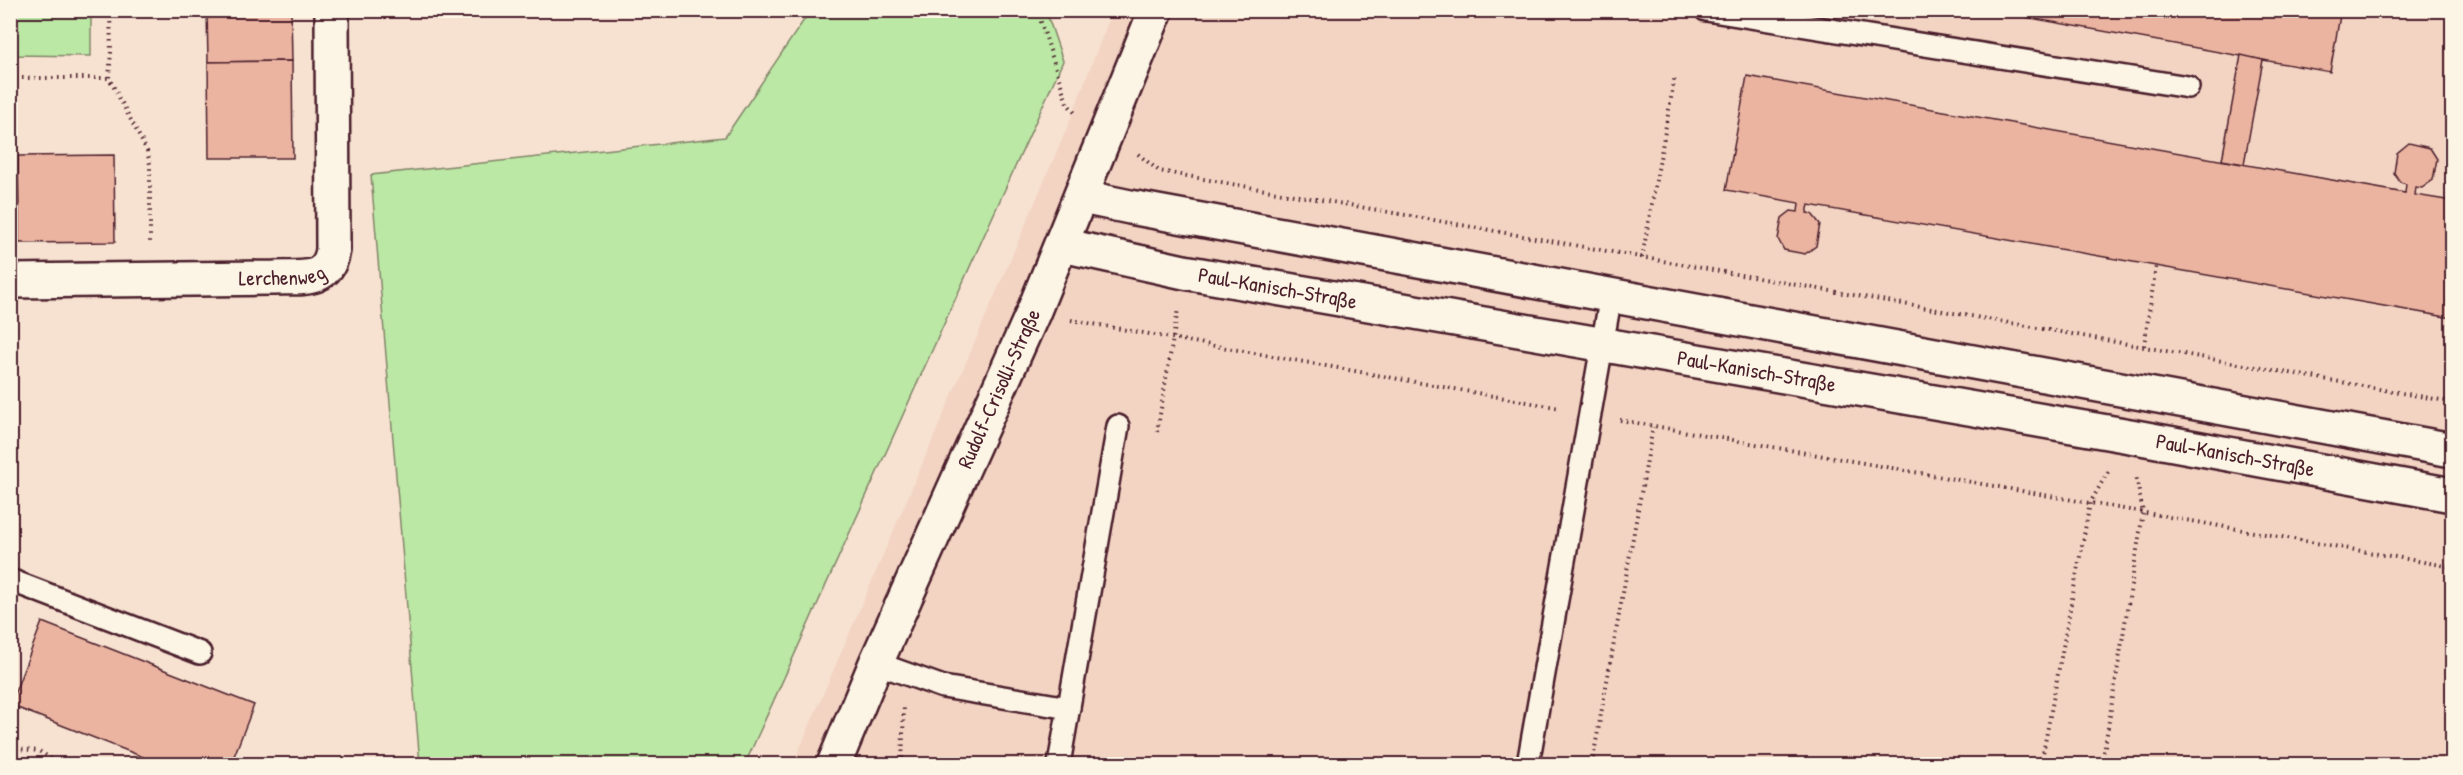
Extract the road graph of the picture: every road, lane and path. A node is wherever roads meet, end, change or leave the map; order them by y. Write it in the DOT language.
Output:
graph roads {
  1 [pos="110,10"];
  2 [pos="332,10"];
  3 [pos="1037,10"];
  4 [pos="1156,10"];
  5 [pos="1707,10"];
  6 [pos="1675,76"];
  7 [pos="10,78"];
  8 [pos="109,78"];
  9 [pos="2188,87"];
  10 [pos="1107,128"];
  11 [pos="1082,196"];
  12 [pos="1062,245"];
  13 [pos="1642,258"];
  14 [pos="2156,266"];
  15 [pos="149,279"];
  16 [pos="10,281"];
  17 [pos="1611,295"];
  18 [pos="1033,313"];
  19 [pos="1602,344"];
  20 [pos="2144,346"];
  21 [pos="2452,402"];
  22 [pos="1590,413"];
  23 [pos="1118,426"];
  24 [pos="1653,427"];
  25 [pos="2130,436"];
  26 [pos="2452,450"];
  27 [pos="2452,495"];
  28 [pos="2090,503"];
  29 [pos="2142,513"];
  30 [pos="2452,567"];
  31 [pos="10,580"];
  32 [pos="200,653"];
  33 [pos="876,663"];
  34 [pos="907,674"];
  35 [pos="1069,708"];
  36 [pos="10,748"];
  37 [pos="59,765"];
  38 [pos="834,765"];
  39 [pos="902,765"];
  40 [pos="1059,765"];
  41 [pos="1528,765"];
  42 [pos="1592,765"];
  43 [pos="2041,765"];
  44 [pos="2102,765"];
  1 -- 8 [label="path"];
  2 -- 15 [label="street, Lerchenweg"];
  3 -- 10 [label="path"];
  4 -- 10 [label="street, Rudolf-Crisolli-Straße"];
  5 -- 9 [label="lane"];
  6 -- 13 [label="path"];
  7 -- 8 [label="path"];
  8 -- 15 [label="path"];
  10 -- 11 [label="street, Rudolf-Crisolli-Straße"];
  10 -- 13 [label="path"];
  11 -- 12 [label="street, Rudolf-Crisolli-Straße"];
  11 -- 17 [label="street, Paul-Kanisch-Straße"];
  12 -- 18 [label="street, Rudolf-Crisolli-Straße"];
  12 -- 19 [label="street, Paul-Kanisch-Straße"];
  13 -- 20 [label="path"];
  14 -- 20 [label="path"];
  15 -- 16 [label="street, Lerchenweg"];
  17 -- 19 [label="lane"];
  17 -- 26 [label="street, Paul-Kanisch-Straße"];
  18 -- 22 [label="path"];
  18 -- 33 [label="street, Rudolf-Crisolli-Straße"];
  19 -- 22 [label="lane"];
  19 -- 25 [label="street, Paul-Kanisch-Straße"];
  20 -- 21 [label="path"];
  22 -- 24 [label="path"];
  22 -- 41 [label="lane"];
  23 -- 35 [label="lane"];
  24 -- 28 [label="path"];
  24 -- 42 [label="path"];
  25 -- 27 [label="street, Paul-Kanisch-Straße"];
  25 -- 28 [label="path"];
  28 -- 29 [label="path"];
  28 -- 43 [label="path"];
  29 -- 30 [label="path"];
  29 -- 44 [label="path"];
  31 -- 32 [label="lane"];
  33 -- 34 [label="lane"];
  33 -- 38 [label="street, Rudolf-Crisolli-Straße"];
  34 -- 35 [label="lane"];
  34 -- 39 [label="path"];
  35 -- 40 [label="lane"];
  36 -- 37 [label="path"];
}
